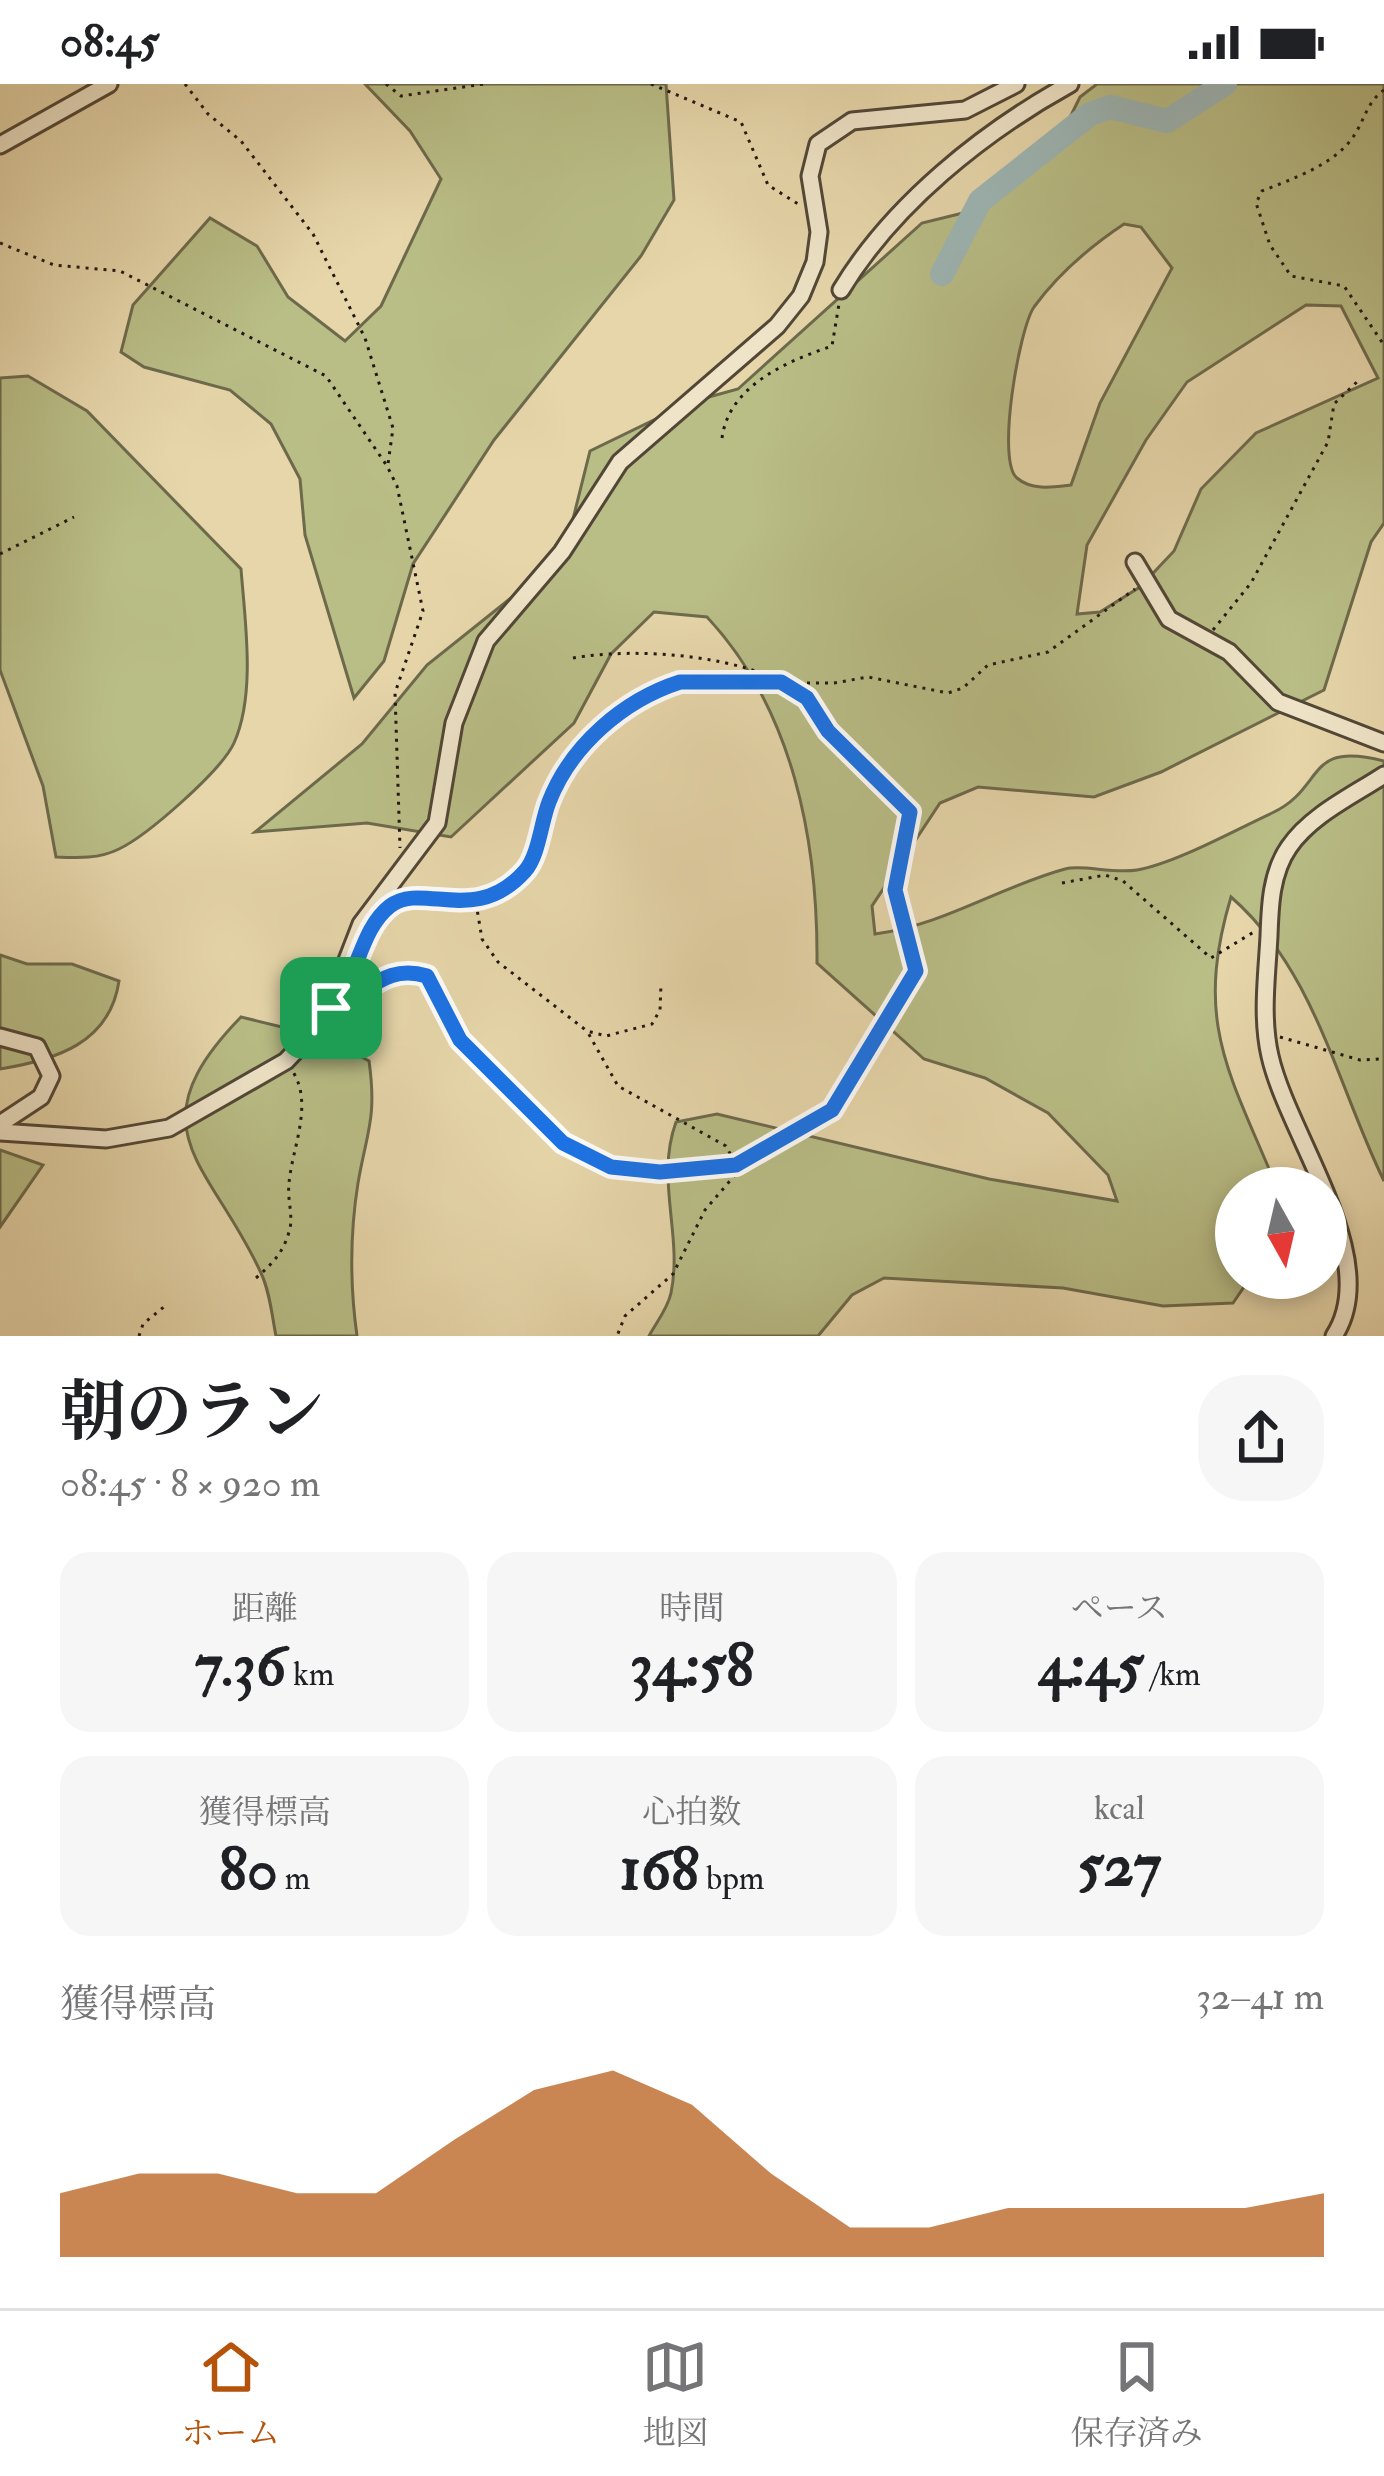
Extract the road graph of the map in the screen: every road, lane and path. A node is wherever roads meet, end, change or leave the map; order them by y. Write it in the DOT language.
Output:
graph roads {
  1 [pos="109,84"];
  2 [pos="185,84"];
  3 [pos="386,84"];
  4 [pos="484,84"];
  5 [pos="651,84"];
  6 [pos="1016,84"];
  7 [pos="1070,84"];
  8 [pos="1384,90"];
  9 [pos="0,145"];
  10 [pos="815,211"];
  11 [pos="0,243"];
  12 [pos="841,290"];
  13 [pos="1384,346"];
  14 [pos="1360,379"];
  15 [pos="722,438"];
  16 [pos="387,466"];
  17 [pos="74,517"];
  18 [pos="0,554"];
  19 [pos="1135,562"];
  20 [pos="1146,580"];
  21 [pos="1206,642"];
  22 [pos="572,658"];
  23 [pos="781,682"];
  24 [pos="1384,743"];
  25 [pos="1384,776"];
  26 [pos="405,861"];
  27 [pos="1062,883"];
  28 [pos="476,902"];
  29 [pos="391,904"];
  30 [pos="1269,923"];
  31 [pos="661,985"];
  32 [pos="337,1002"];
  33 [pos="587,1031"];
  34 [pos="1267,1035"];
  35 [pos="0,1036"];
  36 [pos="1379,1059"];
  37 [pos="286,1061"];
  38 [pos="0,1128"];
  39 [pos="736,1165"];
  40 [pos="256,1278"];
  41 [pos="164,1306"];
  42 [pos="139,1336"];
  43 [pos="617,1336"];
  44 [pos="1334,1336"];
  1 -- 9 [label="street"];
  2 -- 16 [label="path"];
  3 -- 4 [label="path"];
  5 -- 10 [label="path"];
  6 -- 10 [label="street"];
  7 -- 12 [label="street"];
  8 -- 13 [label="path"];
  10 -- 26 [label="street"];
  11 -- 16 [label="path"];
  12 -- 15 [label="path"];
  14 -- 21 [label="path"];
  16 -- 26 [label="path"];
  17 -- 18 [label="path"];
  19 -- 20 [label="street"];
  20 -- 21 [label="street"];
  20 -- 23 [label="path"];
  21 -- 24 [label="street"];
  22 -- 23 [label="path"];
  23 -- 28 [label="path"];
  23 -- 39 [label="path"];
  25 -- 30 [label="street"];
  26 -- 32 [label="street"];
  27 -- 30 [label="path"];
  28 -- 29 [label="path"];
  28 -- 33 [label="path"];
  30 -- 34 [label="street"];
  31 -- 33 [label="path"];
  32 -- 37 [label="street"];
  32 -- 39 [label="path"];
  33 -- 39 [label="path"];
  34 -- 36 [label="path"];
  34 -- 44 [label="street"];
  35 -- 38 [label="street"];
  37 -- 38 [label="street"];
  37 -- 40 [label="path"];
  39 -- 43 [label="path"];
  41 -- 42 [label="path"];
}
